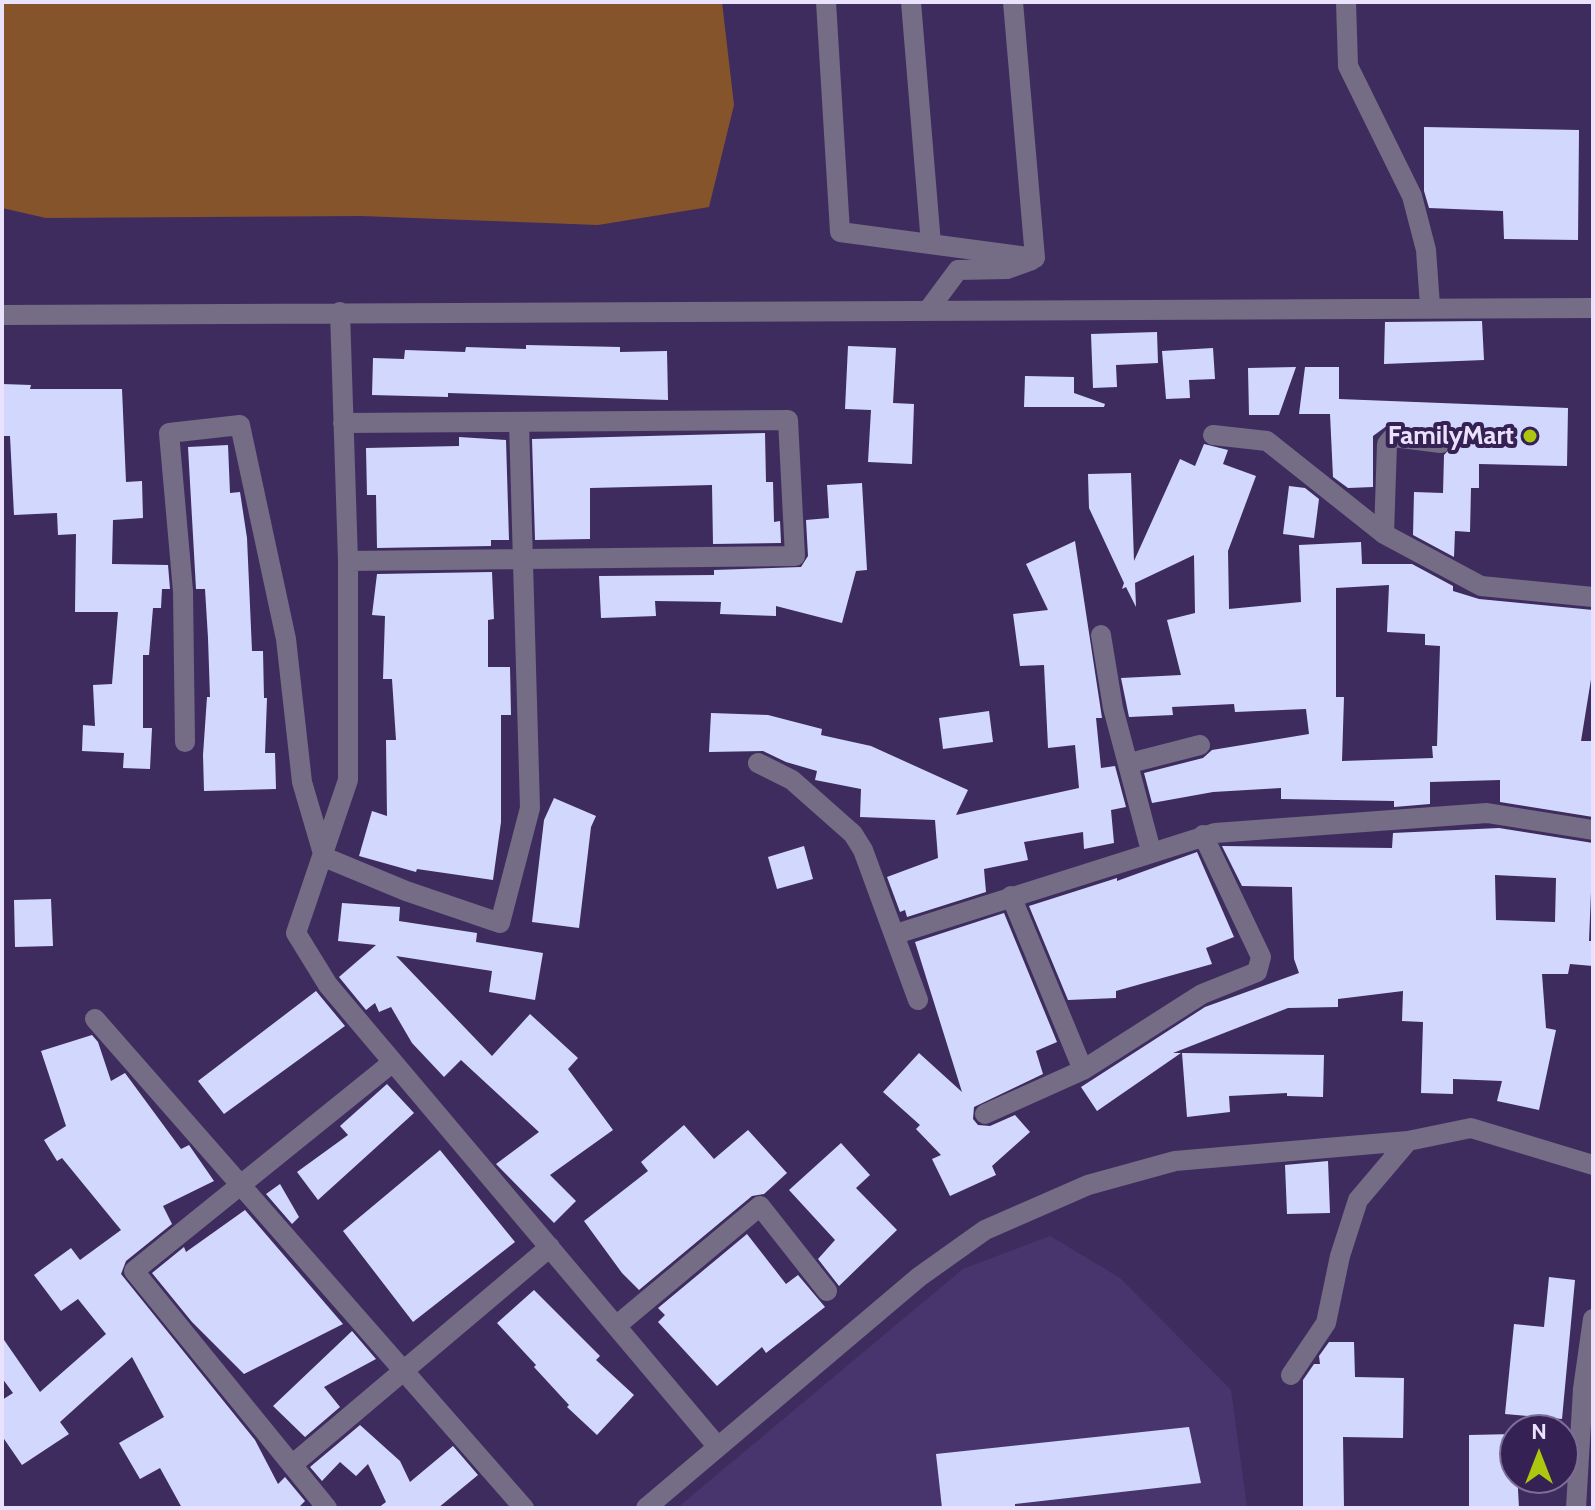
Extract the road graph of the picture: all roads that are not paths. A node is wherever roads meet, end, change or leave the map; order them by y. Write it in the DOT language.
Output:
graph roads {
  1 [pos="826,2"];
  2 [pos="911,2"];
  3 [pos="1013,2"];
  4 [pos="1346,2"];
  5 [pos="931,244"];
  6 [pos="1035,258"];
  7 [pos="1430,306"];
  8 [pos="1593,308"];
  9 [pos="929,309"];
  10 [pos="340,312"];
  11 [pos="2,315"];
  12 [pos="519,422"];
  13 [pos="343,423"];
  14 [pos="1213,435"];
  15 [pos="1441,443"];
  16 [pos="1384,534"];
  17 [pos="523,559"];
  18 [pos="348,561"];
  19 [pos="1593,597"];
  20 [pos="1101,635"];
  21 [pos="185,742"];
  22 [pos="1200,745"];
  23 [pos="758,763"];
  24 [pos="1130,763"];
  25 [pos="1593,830"];
  26 [pos="1203,835"];
  27 [pos="1151,851"];
  28 [pos="324,857"];
  29 [pos="1011,896"];
  30 [pos="896,934"];
  31 [pos="918,1000"];
  32 [pos="95,1019"];
  33 [pos="393,1062"];
  34 [pos="1083,1070"];
  35 [pos="985,1114"];
  36 [pos="1408,1141"];
  37 [pos="1593,1165"];
  38 [pos="240,1185"];
  39 [pos="550,1247"];
  40 [pos="827,1291"];
  41 [pos="1593,1319"];
  42 [pos="616,1326"];
  43 [pos="404,1371"];
  44 [pos="1291,1375"];
  45 [pos="718,1447"];
  46 [pos="292,1465"];
  47 [pos="327,1508"];
  48 [pos="524,1508"];
  49 [pos="646,1508"];
  50 [pos="1576,1508"];
  1 -- 5 [label="street"];
  2 -- 5 [label="street"];
  3 -- 6 [label="street"];
  4 -- 7 [label="street"];
  5 -- 6 [label="street"];
  6 -- 9 [label="street"];
  7 -- 8 [label="street"];
  7 -- 9 [label="street"];
  9 -- 10 [label="street"];
  10 -- 11 [label="street"];
  10 -- 13 [label="street"];
  12 -- 13 [label="street"];
  12 -- 17 [label="street"];
  12 -- 17 [label="street"];
  13 -- 18 [label="street"];
  14 -- 16 [label="street"];
  15 -- 16 [label="street"];
  16 -- 19 [label="street"];
  17 -- 18 [label="street"];
  17 -- 28 [label="street"];
  18 -- 28 [label="street"];
  20 -- 24 [label="street"];
  21 -- 28 [label="street"];
  22 -- 24 [label="street"];
  23 -- 30 [label="street"];
  24 -- 27 [label="street"];
  25 -- 26 [label="street"];
  26 -- 27 [label="street"];
  26 -- 34 [label="street"];
  27 -- 29 [label="street"];
  28 -- 33 [label="street"];
  29 -- 30 [label="street"];
  29 -- 34 [label="street"];
  30 -- 31 [label="street"];
  32 -- 38 [label="street"];
  33 -- 38 [label="street"];
  33 -- 39 [label="street"];
  34 -- 35 [label="street"];
  36 -- 37 [label="street"];
  36 -- 44 [label="street"];
  36 -- 45 [label="street"];
  38 -- 43 [label="street"];
  38 -- 46 [label="street"];
  39 -- 42 [label="street"];
  39 -- 43 [label="street"];
  40 -- 42 [label="street"];
  41 -- 50 [label="street"];
  42 -- 45 [label="street"];
  43 -- 46 [label="street"];
  43 -- 48 [label="street"];
  45 -- 49 [label="street"];
  46 -- 47 [label="street"];
}
